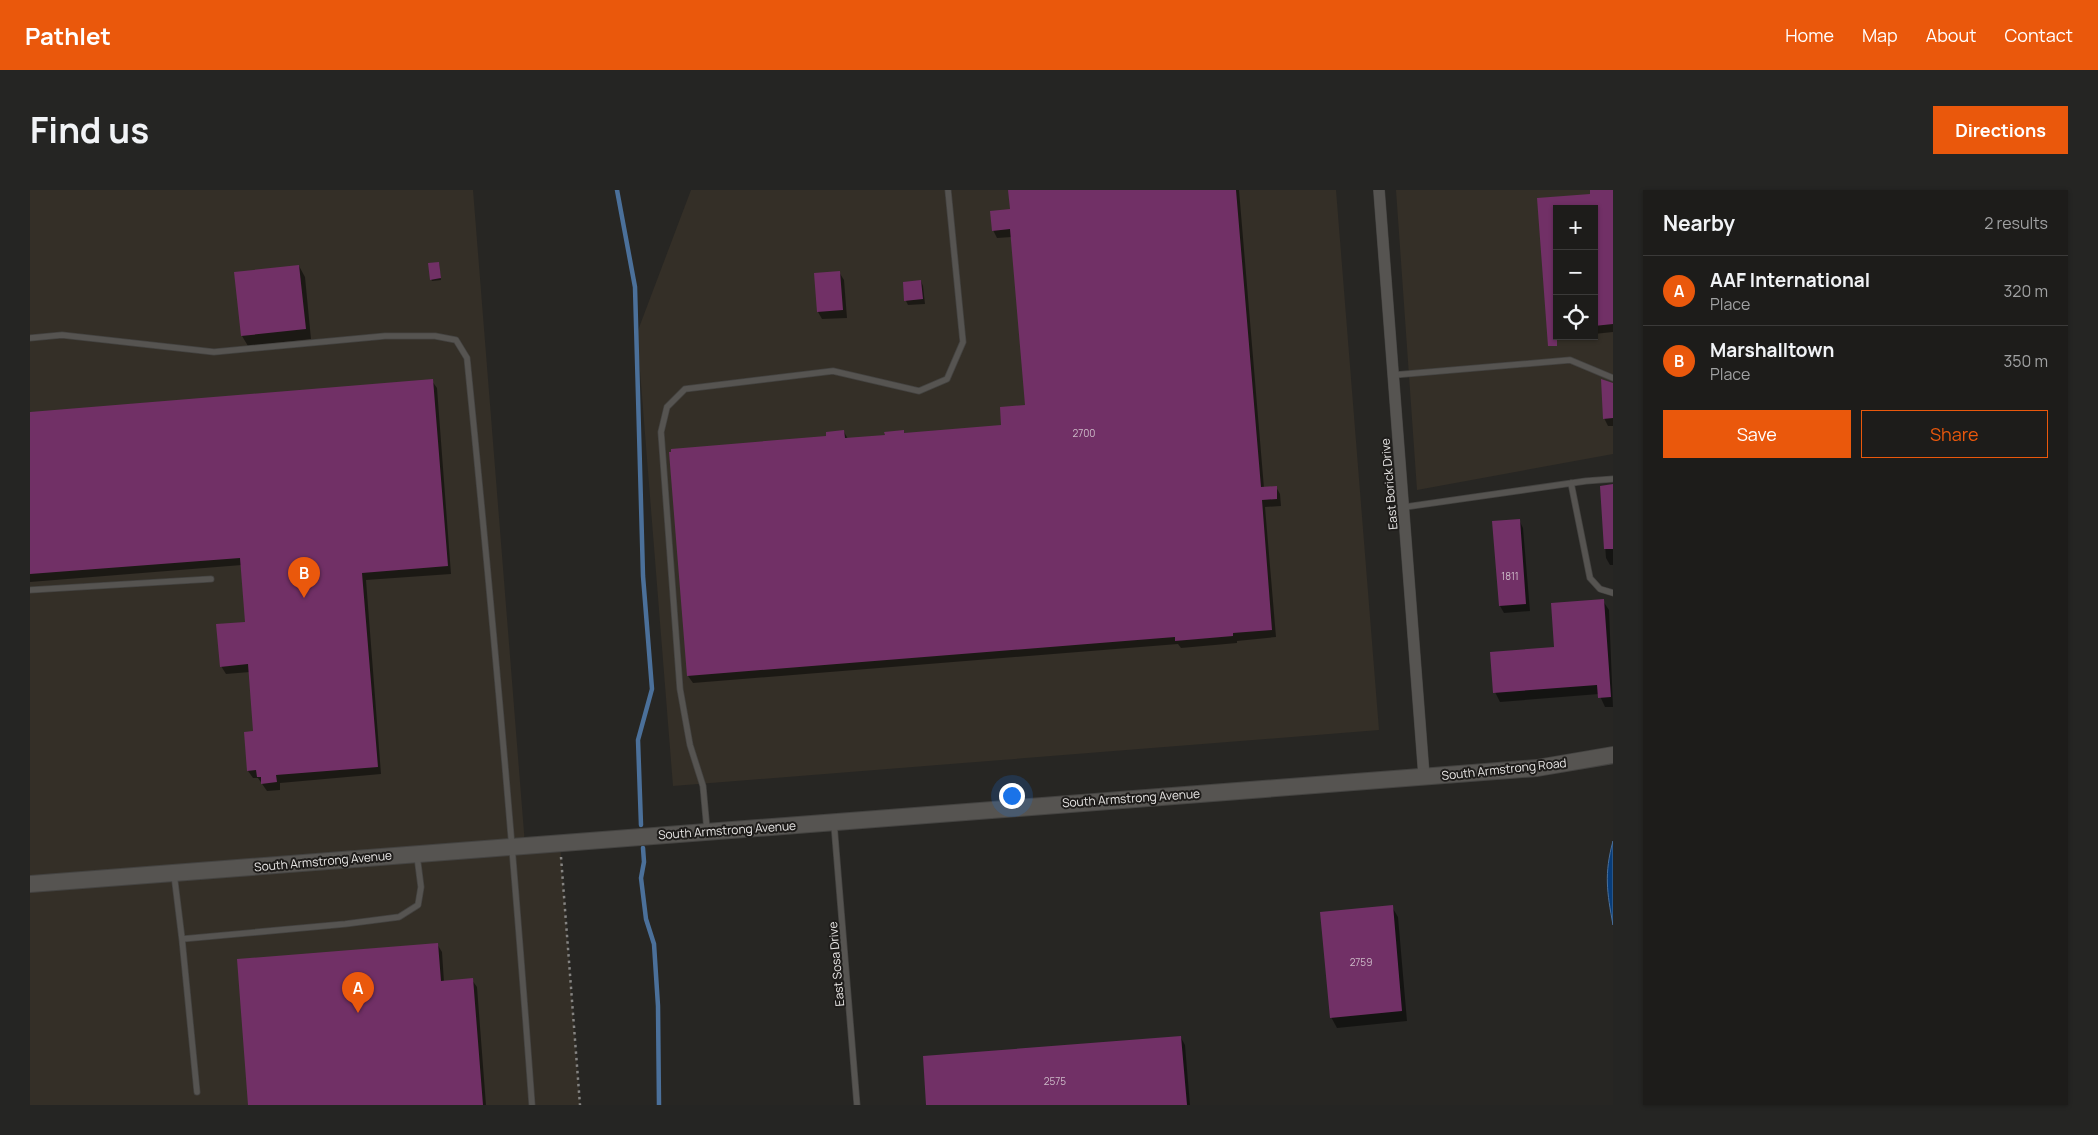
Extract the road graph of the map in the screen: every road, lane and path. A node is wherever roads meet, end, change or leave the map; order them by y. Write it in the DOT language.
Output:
graph roads {
  1 [pos="948,190"];
  2 [pos="1379,190"];
  3 [pos="30,338"];
  4 [pos="1394,374"];
  5 [pos="1613,378"];
  6 [pos="1613,479"];
  7 [pos="1571,483"];
  8 [pos="1405,507"];
  9 [pos="211,579"];
  10 [pos="30,590"];
  11 [pos="1613,593"];
  12 [pos="1613,755"];
  13 [pos="1424,776"];
  14 [pos="833,822"];
  15 [pos="708,832"];
  16 [pos="560,843"];
  17 [pos="512,846"];
  18 [pos="416,854"];
  19 [pos="174,873"];
  20 [pos="30,884"];
  21 [pos="182,939"];
  22 [pos="197,1092"];
  23 [pos="532,1105"];
  24 [pos="580,1105"];
  25 [pos="857,1105"];
  1 -- 15 [label="lane"];
  2 -- 4 [label="street, East Borick Drive"];
  3 -- 17 [label="lane"];
  4 -- 5 [label="lane"];
  4 -- 8 [label="street, East Borick Drive"];
  6 -- 7 [label="lane"];
  7 -- 8 [label="lane"];
  7 -- 11 [label="lane"];
  8 -- 13 [label="street, East Borick Drive"];
  9 -- 10 [label="lane"];
  12 -- 13 [label="street, South Armstrong Road"];
  13 -- 14 [label="street, South Armstrong Avenue"];
  14 -- 15 [label="street, South Armstrong Avenue"];
  14 -- 25 [label="lane, East Sosa Drive"];
  15 -- 16 [label="street, South Armstrong Avenue"];
  16 -- 17 [label="street, South Armstrong Avenue"];
  16 -- 24 [label="path"];
  17 -- 18 [label="street, South Armstrong Avenue"];
  17 -- 23 [label="lane"];
  18 -- 19 [label="street, South Armstrong Avenue"];
  18 -- 21 [label="lane"];
  19 -- 20 [label="street, South Armstrong Avenue"];
  19 -- 21 [label="lane"];
  21 -- 22 [label="lane"];
}
